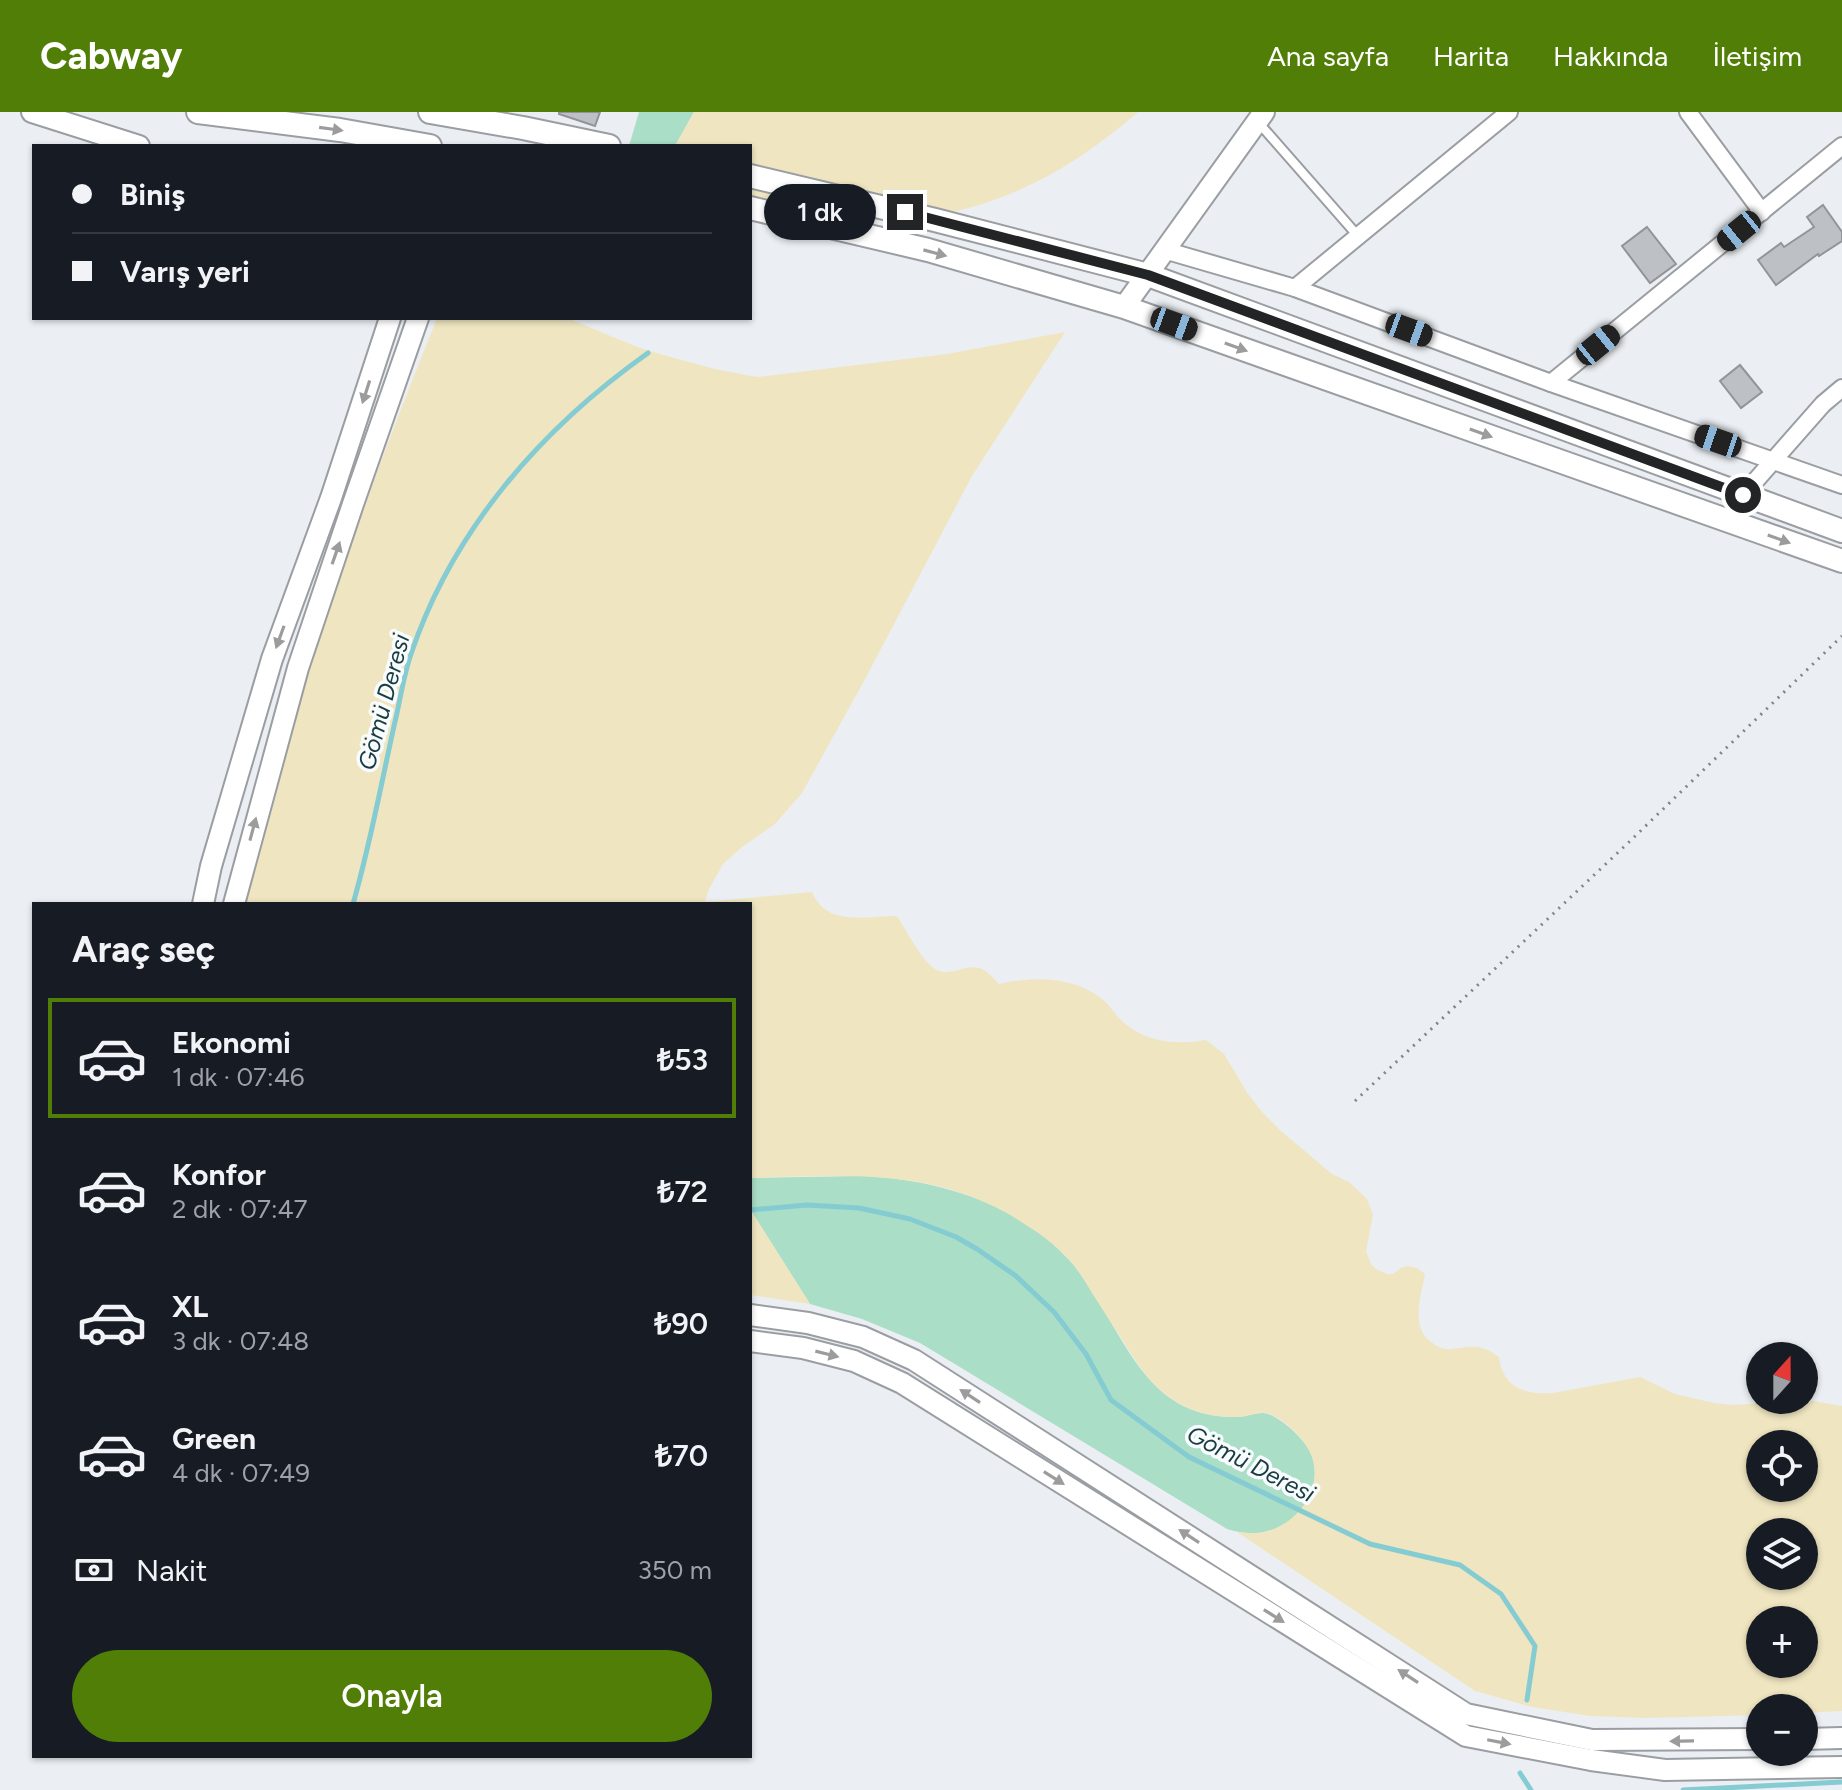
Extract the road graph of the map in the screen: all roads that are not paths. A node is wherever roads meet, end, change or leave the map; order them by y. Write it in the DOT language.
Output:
graph roads {
  1 [pos="32,112"];
  2 [pos="198,112"];
  3 [pos="430,112"];
  4 [pos="1688,112"];
  5 [pos="1502,114"];
  6 [pos="1260,116"];
  7 [pos="131,144"];
  8 [pos="419,144"];
  9 [pos="599,144"];
  10 [pos="1842,146"];
  11 [pos="752,176"];
  12 [pos="752,208"];
  13 [pos="1762,212"];
  14 [pos="1358,236"];
  15 [pos="1164,250"];
  16 [pos="1148,275"];
  17 [pos="1295,288"];
  18 [pos="1124,307"];
  19 [pos="389,320"];
  20 [pos="417,320"];
  21 [pos="1551,383"];
  22 [pos="1842,388"];
  23 [pos="1773,460"];
  24 [pos="1842,485"];
  25 [pos="1743,495"];
  26 [pos="1842,531"];
  27 [pos="1842,561"];
  28 [pos="203,902"];
  29 [pos="235,902"];
  30 [pos="752,1315"];
  31 [pos="752,1341"];
  32 [pos="1842,1738"];
  33 [pos="1746,1739"];
  34 [pos="1818,1739"];
  35 [pos="1842,1767"];
  1 -- 7 [label="street"];
  2 -- 8 [label="main road, one-way"];
  3 -- 9 [label="main road"];
  4 -- 13 [label="street"];
  5 -- 14 [label="street"];
  6 -- 14 [label="lane"];
  6 -- 15 [label="street"];
  10 -- 13 [label="street"];
  11 -- 16 [label="main road"];
  12 -- 18 [label="main road, one-way"];
  13 -- 21 [label="street"];
  14 -- 17 [label="street"];
  15 -- 16 [label="street"];
  15 -- 17 [label="street"];
  16 -- 18 [label="street"];
  16 -- 25 [label="main road"];
  17 -- 21 [label="street"];
  18 -- 27 [label="main road, one-way"];
  19 -- 28 [label="street, one-way"];
  29 -- 20 [label="street, one-way"];
  21 -- 23 [label="street"];
  22 -- 23 [label="street"];
  23 -- 24 [label="street"];
  23 -- 25 [label="street"];
  25 -- 26 [label="main road"];
  33 -- 30 [label="street, one-way"];
  31 -- 35 [label="street, one-way"];
  32 -- 34 [label="street"];
}
